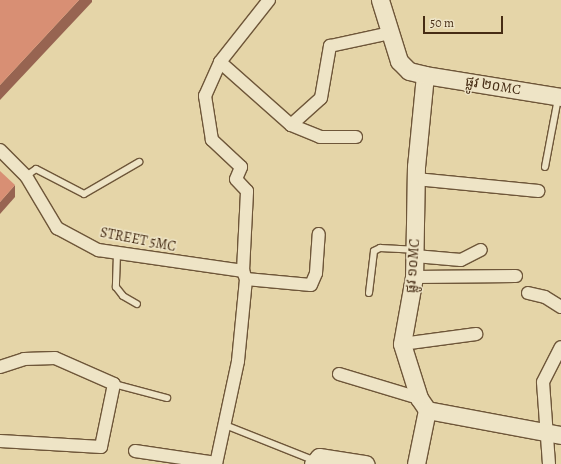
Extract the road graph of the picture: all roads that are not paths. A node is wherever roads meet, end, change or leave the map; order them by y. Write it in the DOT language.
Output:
graph roads {
  1 [pos="269,0"];
  2 [pos="380,0"];
  3 [pos="390,33"];
  4 [pos="220,62"];
  5 [pos="425,75"];
  6 [pos="560,96"];
  7 [pos="290,125"];
  8 [pos="356,137"];
  9 [pos="0,150"];
  10 [pos="139,162"];
  11 [pos="545,167"];
  12 [pos="26,176"];
  13 [pos="416,179"];
  14 [pos="538,191"];
  15 [pos="319,234"];
  16 [pos="481,250"];
  17 [pos="415,253"];
  18 [pos="117,254"];
  19 [pos="244,275"];
  20 [pos="516,276"];
  21 [pos="414,277"];
  22 [pos="369,293"];
  23 [pos="528,293"];
  24 [pos="137,304"];
  25 [pos="561,307"];
  26 [pos="476,334"];
  27 [pos="402,344"];
  28 [pos="561,347"];
  29 [pos="0,367"];
  30 [pos="339,374"];
  31 [pos="114,384"];
  32 [pos="167,398"];
  33 [pos="423,404"];
  34 [pos="224,425"];
  35 [pos="554,434"];
  36 [pos="0,441"];
  37 [pos="135,451"];
  38 [pos="313,462"];
  39 [pos="216,463"];
  40 [pos="365,464"];
  41 [pos="416,464"];
  42 [pos="549,464"];
  1 -- 4 [label="street"];
  2 -- 3 [label="street"];
  3 -- 5 [label="street"];
  3 -- 7 [label="street"];
  4 -- 7 [label="street"];
  4 -- 19 [label="street"];
  5 -- 6 [label="street, ផ្លូវ ២០MC"];
  5 -- 13 [label="street, ផ្លូវ ១០MC"];
  6 -- 11 [label="lane"];
  7 -- 8 [label="street"];
  9 -- 12 [label="street, STREET 5MC"];
  10 -- 12 [label="lane"];
  12 -- 18 [label="street, STREET 5MC"];
  13 -- 14 [label="street"];
  13 -- 17 [label="street, ផ្លូវ ១០MC"];
  15 -- 19 [label="street, STREET 5MC"];
  16 -- 17 [label="street"];
  17 -- 21 [label="street, ផ្លូវ ១០MC"];
  17 -- 22 [label="lane"];
  18 -- 19 [label="street, STREET 5MC"];
  18 -- 24 [label="lane"];
  19 -- 34 [label="street"];
  20 -- 21 [label="street"];
  21 -- 27 [label="street, ផ្លូវ ១០MC"];
  23 -- 25 [label="street"];
  26 -- 27 [label="street"];
  27 -- 33 [label="street, ផ្លូវ ១០MC"];
  28 -- 35 [label="street"];
  29 -- 31 [label="street"];
  30 -- 33 [label="street"];
  31 -- 32 [label="lane"];
  31 -- 36 [label="street"];
  33 -- 35 [label="street"];
  33 -- 41 [label="street"];
  34 -- 38 [label="lane"];
  34 -- 39 [label="street"];
  35 -- 42 [label="street"];
  37 -- 39 [label="street"];
  38 -- 40 [label="street"];
}
